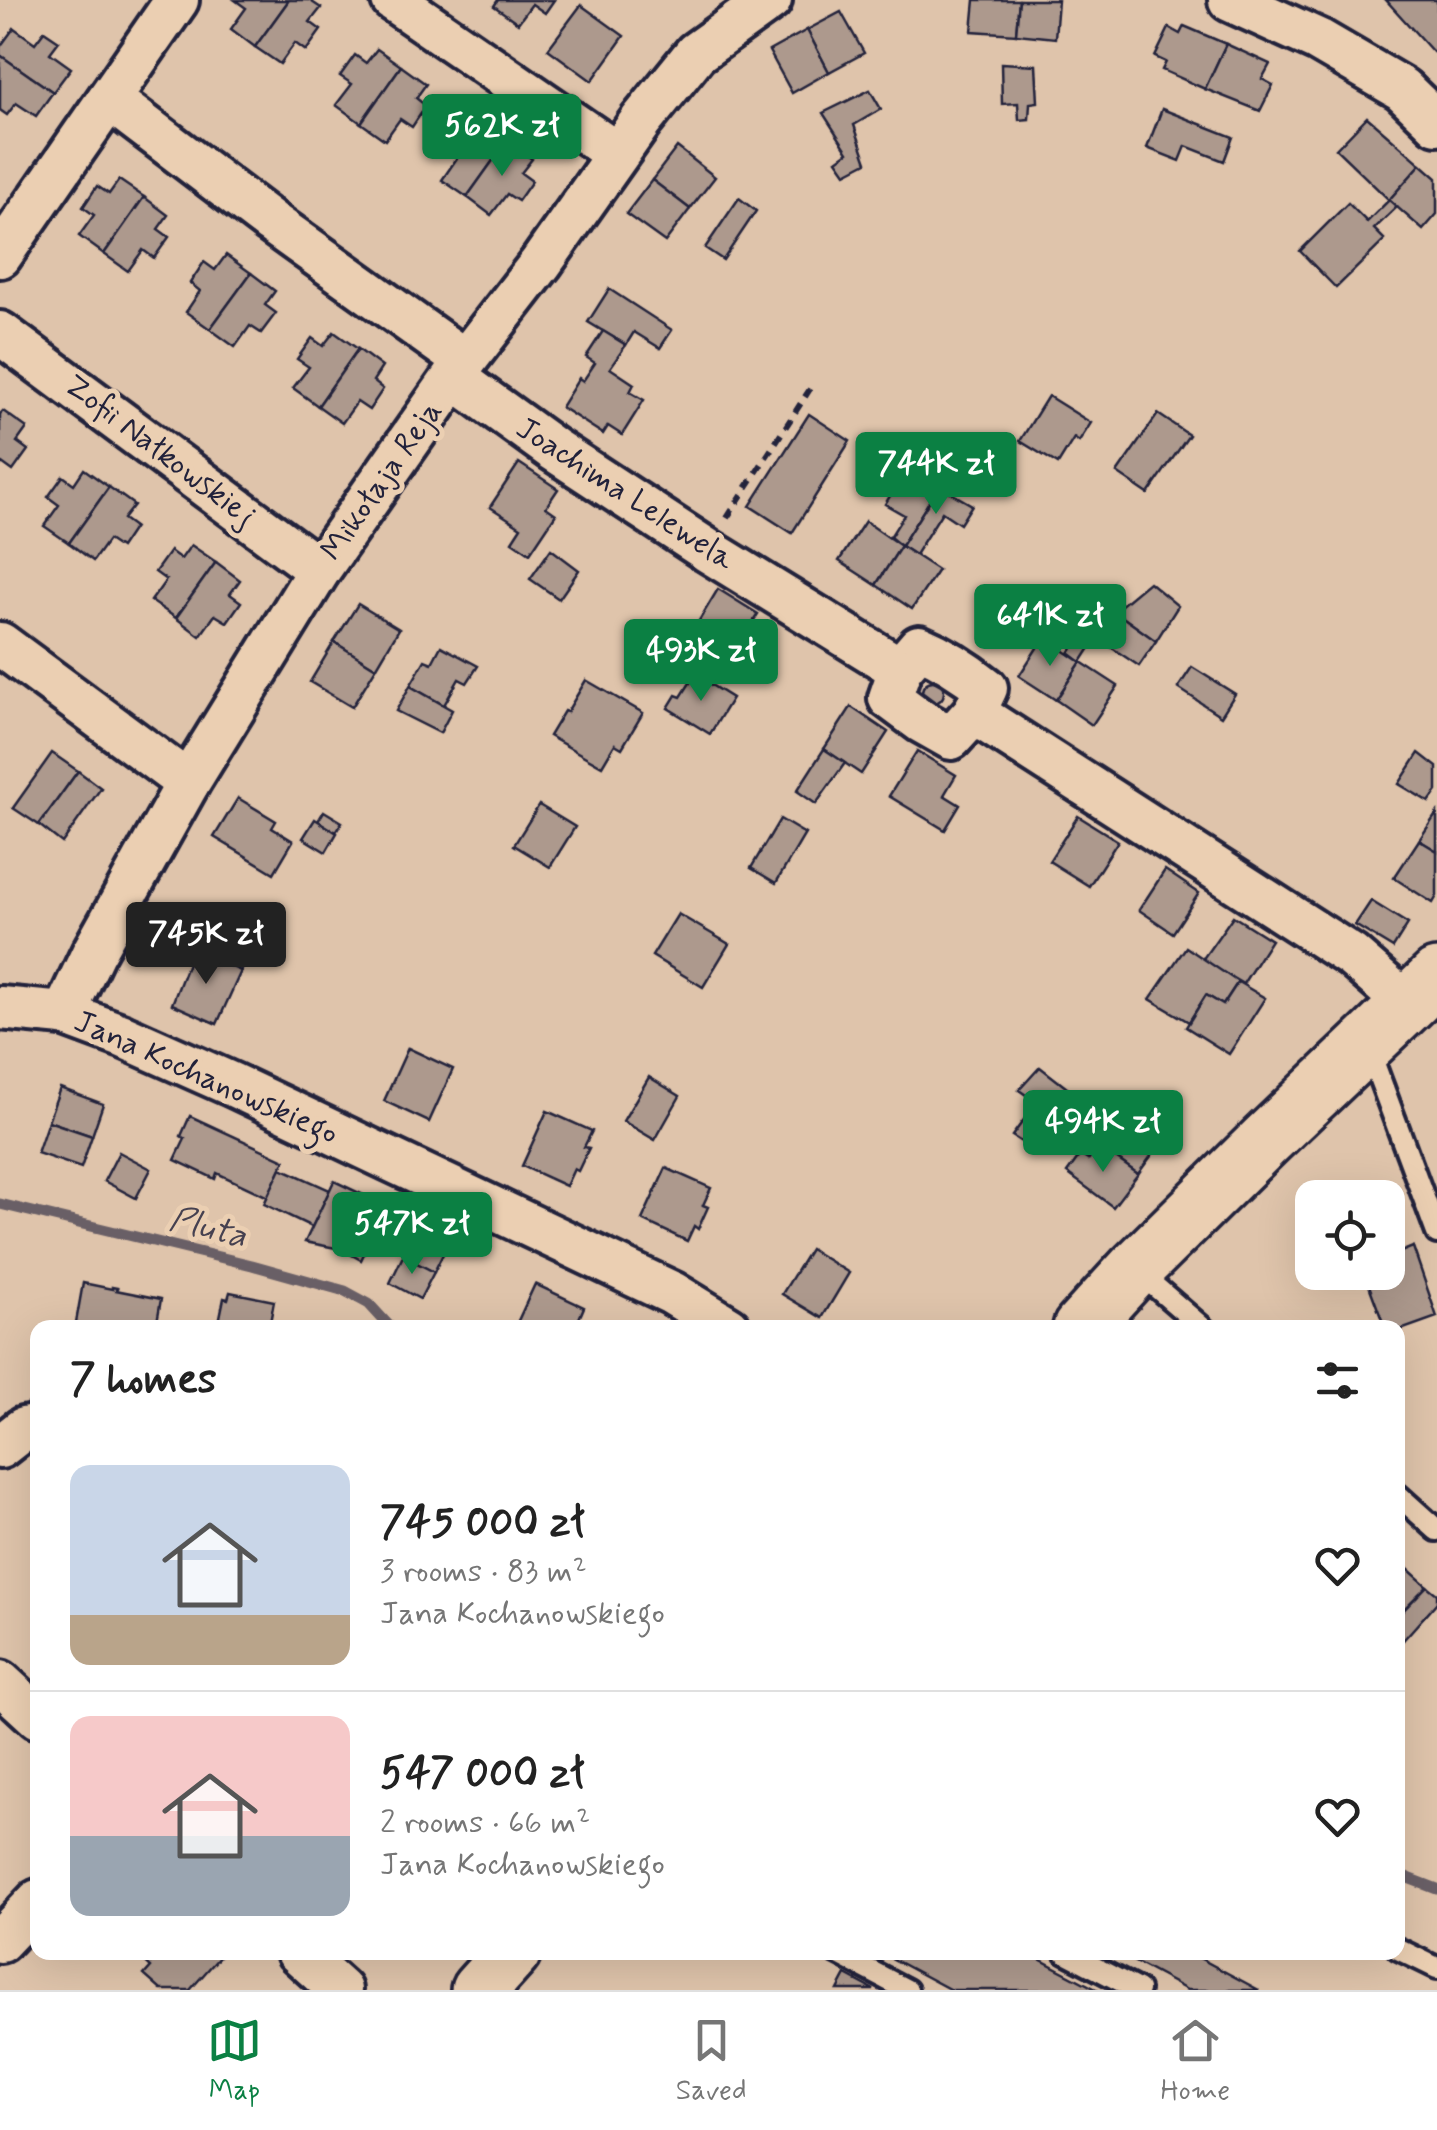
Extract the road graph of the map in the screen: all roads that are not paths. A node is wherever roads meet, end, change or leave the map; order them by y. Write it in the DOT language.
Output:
graph roads {
  1 [pos="177,0"];
  2 [pos="393,0"];
  3 [pos="770,0"];
  4 [pos="1230,0"];
  5 [pos="109,99"];
  6 [pos="1437,123"];
  7 [pos="617,154"];
  8 [pos="0,256"];
  9 [pos="0,333"];
  10 [pos="460,369"];
  11 [pos="319,570"];
  12 [pos="0,644"];
  13 [pos="188,784"];
  14 [pos="1422,991"];
  15 [pos="0,1008"];
  16 [pos="64,1014"];
  17 [pos="1367,1044"];
  18 [pos="1437,1233"];
  19 [pos="1135,1269"];
  20 [pos="717,1320"];
  21 [pos="1088,1320"];
  22 [pos="1194,1320"];
  23 [pos="30,1428"];
  24 [pos="0,1447"];
  25 [pos="1405,1500"];
  26 [pos="1435,1524"];
  27 [pos="0,1682"];
  28 [pos="30,1710"];
  29 [pos="30,1909"];
  30 [pos="0,1940"];
  31 [pos="1405,1952"];
  32 [pos="307,1960"];
  33 [pos="506,1960"];
  34 [pos="850,1960"];
  35 [pos="1080,1960"];
  36 [pos="1437,1968"];
  37 [pos="340,1990"];
  38 [pos="479,1990"];
  39 [pos="907,1990"];
  40 [pos="1138,1990"];
  1 -- 5 [label="street"];
  2 -- 7 [label="street"];
  3 -- 7 [label="street, Mikołaja Reja"];
  4 -- 6 [label="street"];
  5 -- 8 [label="street"];
  5 -- 10 [label="street, Joachima Lelewela"];
  7 -- 10 [label="street, Mikołaja Reja"];
  9 -- 11 [label="street, Zofii Nałkowskiej"];
  10 -- 11 [label="street, Mikołaja Reja"];
  10 -- 14 [label="street, Joachima Lelewela"];
  11 -- 13 [label="street, Mikołaja Reja"];
  12 -- 13 [label="street"];
  13 -- 16 [label="street, Mikołaja Reja"];
  14 -- 17 [label="street"];
  15 -- 16 [label="street, Jana Kochanowskiego"];
  16 -- 20 [label="street, Jana Kochanowskiego"];
  17 -- 18 [label="lane"];
  17 -- 19 [label="street"];
  19 -- 21 [label="street"];
  19 -- 22 [label="lane"];
  23 -- 24 [label="street"];
  25 -- 26 [label="lane"];
  27 -- 28 [label="street"];
  29 -- 30 [label="street"];
  31 -- 36 [label="lane"];
  32 -- 37 [label="street"];
  33 -- 38 [label="street"];
  34 -- 39 [label="lane"];
  35 -- 40 [label="lane"];
}
